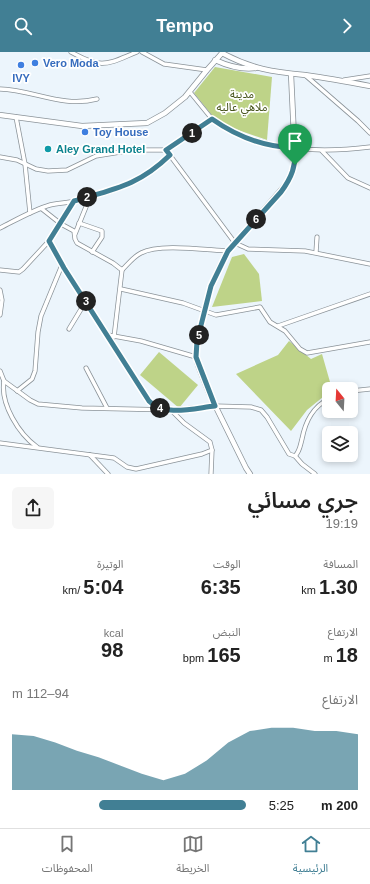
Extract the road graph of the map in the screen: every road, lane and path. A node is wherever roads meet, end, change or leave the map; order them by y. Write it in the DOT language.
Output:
graph roads {
  1 [pos="71,52"];
  2 [pos="137,52"];
  3 [pos="142,52"];
  4 [pos="223,52"];
  5 [pos="215,60"];
  6 [pos="234,60"];
  7 [pos="230,66"];
  8 [pos="256,68"];
  9 [pos="206,70"];
  10 [pos="290,74"];
  11 [pos="305,75"];
  12 [pos="370,76"];
  13 [pos="343,81"];
  14 [pos="370,86"];
  15 [pos="0,89"];
  16 [pos="190,92"];
  17 [pos="97,99"];
  18 [pos="0,115"];
  19 [pos="16,117"];
  20 [pos="212,119"];
  21 [pos="370,133"];
  22 [pos="370,147"];
  23 [pos="295,148"];
  24 [pos="166,150"];
  25 [pos="322,151"];
  26 [pos="170,155"];
  27 [pos="0,157"];
  28 [pos="24,164"];
  29 [pos="370,188"];
  30 [pos="90,196"];
  31 [pos="74,201"];
  32 [pos="42,209"];
  33 [pos="30,213"];
  34 [pos="79,223"];
  35 [pos="61,224"];
  36 [pos="0,228"];
  37 [pos="75,234"];
  38 [pos="316,237"];
  39 [pos="49,241"];
  40 [pos="235,243"];
  41 [pos="228,251"];
  42 [pos="92,252"];
  43 [pos="316,252"];
  44 [pos="62,264"];
  45 [pos="370,264"];
  46 [pos="0,270"];
  47 [pos="122,270"];
  48 [pos="121,289"];
  49 [pos="0,290"];
  50 [pos="370,294"];
  51 [pos="86,301"];
  52 [pos="205,310"];
  53 [pos="0,315"];
  54 [pos="278,326"];
  55 [pos="69,329"];
  56 [pos="108,335"];
  57 [pos="114,337"];
  58 [pos="370,342"];
  59 [pos="196,357"];
  60 [pos="86,368"];
  61 [pos="0,371"];
  62 [pos="4,381"];
  63 [pos="370,389"];
  64 [pos="358,390"];
  65 [pos="17,391"];
  66 [pos="322,404"];
  67 [pos="215,406"];
  68 [pos="107,408"];
  69 [pos="157,408"];
  70 [pos="171,410"];
  71 [pos="0,443"];
  72 [pos="38,447"];
  73 [pos="212,450"];
  74 [pos="90,455"];
  75 [pos="295,456"];
  76 [pos="108,474"];
  77 [pos="211,474"];
  78 [pos="250,474"];
  79 [pos="315,474"];
  1 -- 2 [label="street"];
  3 -- 9 [label="street"];
  4 -- 5 [label="main road"];
  4 -- 6 [label="main road"];
  5 -- 7 [label="main road"];
  5 -- 9 [label="main road"];
  6 -- 7 [label="main road"];
  6 -- 8 [label="main road"];
  7 -- 8 [label="main road"];
  8 -- 10 [label="main road"];
  9 -- 16 [label="main road"];
  10 -- 11 [label="main road"];
  10 -- 23 [label="main road"];
  11 -- 13 [label="main road"];
  11 -- 21 [label="street"];
  12 -- 13 [label="street"];
  13 -- 14 [label="main road"];
  15 -- 17 [label="street"];
  16 -- 19 [label="main road"];
  16 -- 20 [label="street"];
  18 -- 19 [label="main road"];
  19 -- 28 [label="street"];
  20 -- 23 [label="street"];
  20 -- 24 [label="street"];
  22 -- 25 [label="street"];
  23 -- 25 [label="street"];
  23 -- 40 [label="main road"];
  24 -- 26 [label="street"];
  24 -- 28 [label="street"];
  25 -- 29 [label="street"];
  26 -- 30 [label="street"];
  26 -- 40 [label="street"];
  27 -- 28 [label="street"];
  28 -- 33 [label="street"];
  30 -- 31 [label="street"];
  30 -- 34 [label="street"];
  31 -- 32 [label="street"];
  31 -- 35 [label="street"];
  32 -- 33 [label="street"];
  32 -- 35 [label="street"];
  33 -- 36 [label="street"];
  34 -- 37 [label="street"];
  34 -- 42 [label="street"];
  35 -- 37 [label="street"];
  35 -- 39 [label="street"];
  37 -- 42 [label="street"];
  38 -- 43 [label="street"];
  39 -- 44 [label="street"];
  39 -- 46 [label="street"];
  40 -- 41 [label="main road"];
  40 -- 43 [label="street"];
  41 -- 47 [label="street"];
  41 -- 52 [label="main road"];
  42 -- 47 [label="street"];
  43 -- 45 [label="street"];
  44 -- 51 [label="street"];
  44 -- 65 [label="street"];
  47 -- 48 [label="street"];
  48 -- 52 [label="street"];
  48 -- 57 [label="street"];
  49 -- 53 [label="street"];
  50 -- 54 [label="street"];
  51 -- 55 [label="street"];
  51 -- 56 [label="street"];
  52 -- 54 [label="street"];
  52 -- 59 [label="main road"];
  54 -- 58 [label="street"];
  56 -- 57 [label="street"];
  56 -- 69 [label="street"];
  57 -- 59 [label="street"];
  59 -- 67 [label="main road"];
  60 -- 68 [label="street"];
  61 -- 62 [label="street"];
  62 -- 65 [label="street"];
  62 -- 72 [label="street"];
  63 -- 64 [label="street"];
  65 -- 68 [label="street"];
  66 -- 75 [label="street"];
  67 -- 70 [label="street"];
  67 -- 75 [label="street"];
  67 -- 78 [label="main road"];
  68 -- 69 [label="street"];
  69 -- 70 [label="street"];
  70 -- 73 [label="street"];
  71 -- 72 [label="street"];
  72 -- 74 [label="street"];
  73 -- 74 [label="street"];
  73 -- 77 [label="street"];
  74 -- 76 [label="street"];
  75 -- 79 [label="street"];
}
